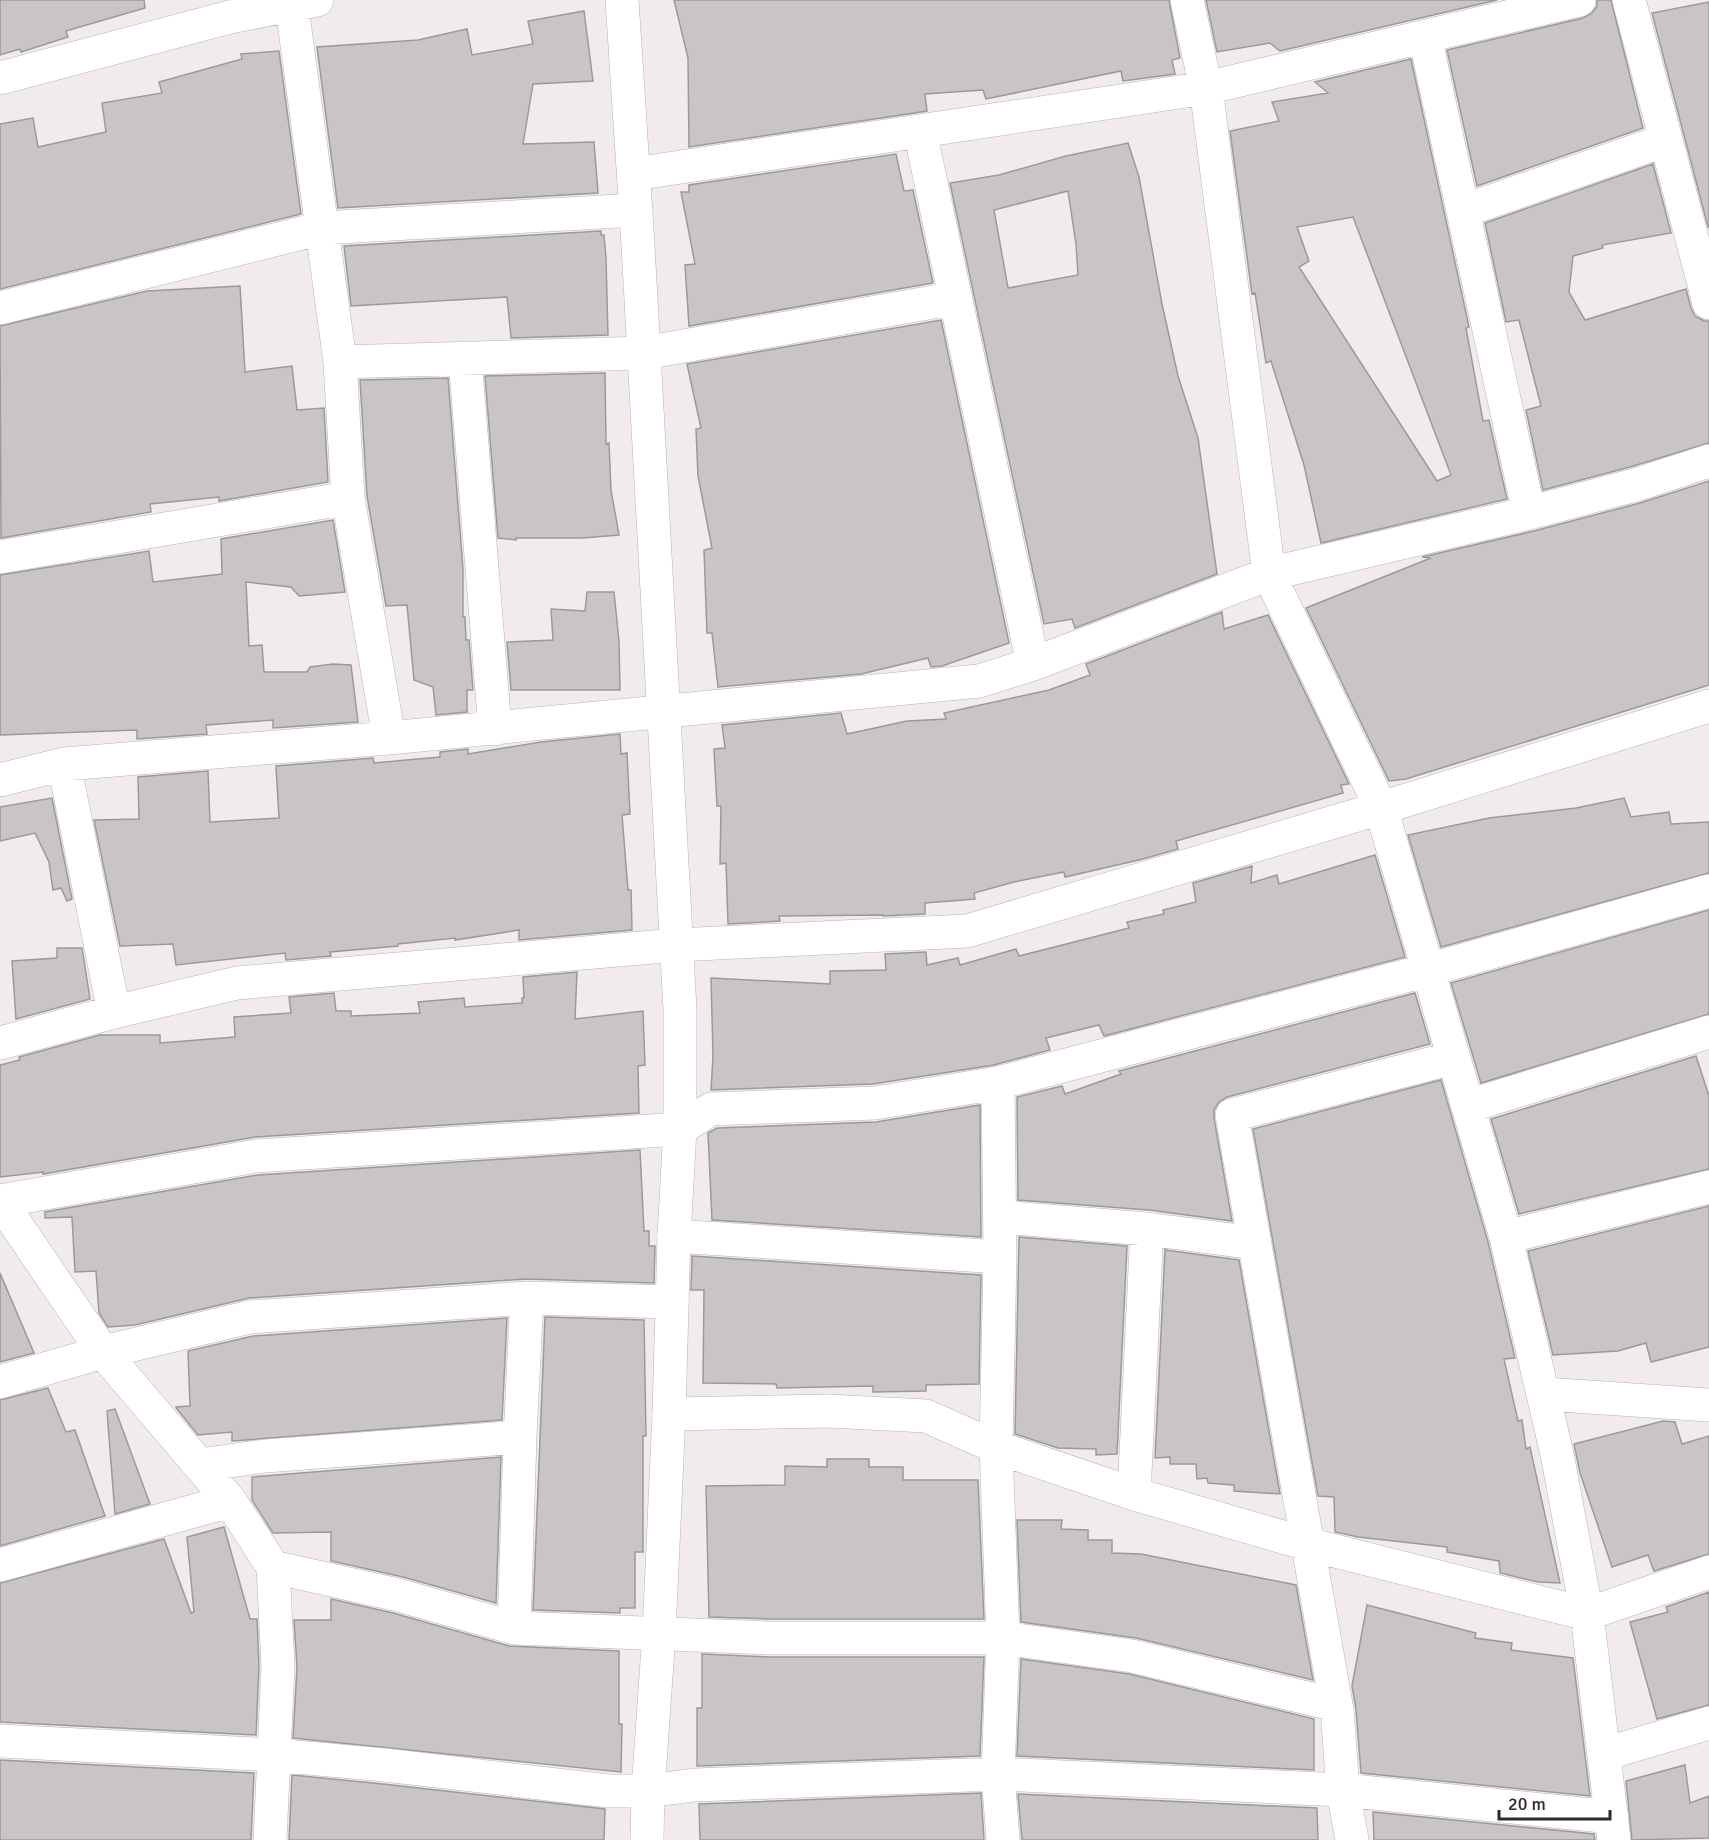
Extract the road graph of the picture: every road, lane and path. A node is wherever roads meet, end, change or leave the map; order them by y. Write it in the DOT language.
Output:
graph roads {
  1 [pos="622,0"];
  2 [pos="1187,0"];
  3 [pos="1579,0"];
  4 [pos="1629,0"];
  5 [pos="300,2"];
  6 [pos="1425,37"];
  7 [pos="0,78"];
  8 [pos="1206,88"];
  9 [pos="921,130"];
  10 [pos="1666,140"];
  11 [pos="634,174"];
  12 [pos="636,210"];
  13 [pos="1463,211"];
  14 [pos="322,228"];
  15 [pos="956,298"];
  16 [pos="1709,303"];
  17 [pos="0,308"];
  18 [pos="644,353"];
  19 [pos="465,358"];
  20 [pos="340,362"];
  21 [pos="1709,461"];
  22 [pos="348,498"];
  23 [pos="1530,513"];
  24 [pos="0,556"];
  25 [pos="1269,574"];
  26 [pos="1033,664"];
  27 [pos="1709,706"];
  28 [pos="664,713"];
  29 [pos="495,729"];
  30 [pos="389,738"];
  31 [pos="64,764"];
  32 [pos="0,780"];
  33 [pos="1381,807"];
  34 [pos="1709,891"];
  35 [pos="676,945"];
  36 [pos="1428,970"];
  37 [pos="114,1012"];
  38 [pos="1709,1032"];
  39 [pos="0,1042"];
  40 [pos="1453,1058"];
  41 [pos="998,1083"];
  42 [pos="1468,1106"];
  43 [pos="680,1129"];
  44 [pos="1709,1187"];
  45 [pos="0,1201"];
  46 [pos="1000,1217"];
  47 [pos="1147,1229"];
  48 [pos="674,1236"];
  49 [pos="1506,1237"];
  50 [pos="13,1240"];
  51 [pos="1255,1243"];
  52 [pos="1000,1257"];
  53 [pos="527,1298"];
  54 [pos="672,1302"];
  55 [pos="103,1352"];
  56 [pos="0,1382"];
  57 [pos="1544,1394"];
  58 [pos="1709,1405"];
  59 [pos="669,1414"];
  60 [pos="520,1437"];
  61 [pos="996,1447"];
  62 [pos="200,1465"];
  63 [pos="1134,1494"];
  64 [pos="230,1501"];
  65 [pos="1307,1544"];
  66 [pos="0,1565"];
  67 [pos="273,1567"];
  68 [pos="1709,1572"];
  69 [pos="1587,1614"];
  70 [pos="514,1628"];
  71 [pos="659,1633"];
  72 [pos="1003,1638"];
  73 [pos="1336,1706"];
  74 [pos="1709,1724"];
  75 [pos="0,1741"];
  76 [pos="1604,1754"];
  77 [pos="274,1755"];
  78 [pos="998,1774"];
  79 [pos="1344,1790"];
  80 [pos="648,1791"];
  81 [pos="1613,1829"];
  82 [pos="270,1840"];
  83 [pos="647,1840"];
  84 [pos="1003,1840"];
  85 [pos="1352,1840"];
  1 -- 11 [label="street"];
  2 -- 8 [label="street"];
  3 -- 6 [label="street"];
  4 -- 10 [label="street"];
  5 -- 7 [label="street"];
  5 -- 14 [label="street"];
  6 -- 8 [label="street"];
  6 -- 13 [label="street"];
  8 -- 9 [label="street"];
  8 -- 25 [label="street"];
  9 -- 11 [label="street"];
  9 -- 15 [label="street"];
  10 -- 13 [label="street"];
  10 -- 16 [label="street"];
  11 -- 12 [label="street"];
  12 -- 14 [label="street"];
  12 -- 18 [label="street"];
  13 -- 23 [label="street"];
  14 -- 17 [label="street"];
  14 -- 20 [label="street"];
  15 -- 18 [label="street"];
  15 -- 26 [label="street"];
  18 -- 19 [label="street"];
  18 -- 28 [label="street"];
  19 -- 20 [label="street"];
  19 -- 29 [label="street"];
  20 -- 22 [label="street"];
  21 -- 23 [label="street"];
  22 -- 24 [label="street"];
  22 -- 30 [label="street"];
  23 -- 25 [label="street"];
  25 -- 26 [label="street"];
  25 -- 33 [label="street"];
  26 -- 28 [label="street"];
  27 -- 33 [label="street"];
  28 -- 29 [label="street"];
  28 -- 35 [label="street"];
  29 -- 30 [label="street"];
  30 -- 31 [label="street"];
  31 -- 32 [label="street"];
  31 -- 37 [label="street"];
  33 -- 35 [label="street"];
  33 -- 36 [label="street"];
  34 -- 36 [label="street"];
  35 -- 37 [label="street"];
  35 -- 43 [label="street"];
  36 -- 40 [label="street"];
  36 -- 41 [label="street"];
  37 -- 39 [label="street"];
  38 -- 42 [label="street"];
  40 -- 42 [label="street"];
  40 -- 51 [label="street"];
  41 -- 43 [label="street"];
  41 -- 46 [label="street"];
  42 -- 49 [label="street"];
  43 -- 45 [label="street"];
  43 -- 48 [label="street"];
  44 -- 49 [label="street"];
  45 -- 50 [label="street"];
  46 -- 47 [label="street"];
  46 -- 52 [label="street"];
  47 -- 51 [label="street"];
  47 -- 63 [label="street"];
  48 -- 52 [label="street"];
  48 -- 54 [label="street"];
  49 -- 57 [label="street"];
  50 -- 55 [label="street"];
  51 -- 65 [label="street"];
  52 -- 61 [label="street"];
  53 -- 54 [label="street"];
  53 -- 55 [label="street"];
  53 -- 60 [label="street"];
  54 -- 59 [label="street"];
  55 -- 56 [label="street"];
  55 -- 62 [label="street"];
  57 -- 58 [label="street"];
  57 -- 69 [label="street"];
  59 -- 61 [label="street"];
  59 -- 71 [label="street"];
  60 -- 62 [label="street"];
  60 -- 70 [label="street"];
  61 -- 63 [label="street"];
  61 -- 72 [label="street"];
  62 -- 64 [label="street"];
  63 -- 65 [label="street"];
  64 -- 66 [label="street"];
  64 -- 67 [label="street"];
  65 -- 69 [label="street"];
  65 -- 73 [label="street"];
  67 -- 70 [label="street"];
  67 -- 77 [label="street"];
  68 -- 69 [label="street"];
  69 -- 76 [label="street"];
  70 -- 71 [label="street"];
  71 -- 72 [label="street"];
  71 -- 80 [label="street"];
  72 -- 73 [label="street"];
  72 -- 78 [label="street"];
  73 -- 79 [label="street"];
  74 -- 76 [label="street"];
  75 -- 77 [label="street"];
  76 -- 81 [label="street"];
  77 -- 80 [label="street"];
  77 -- 82 [label="street"];
  78 -- 79 [label="street"];
  78 -- 80 [label="street"];
  78 -- 84 [label="street"];
  79 -- 81 [label="street"];
  79 -- 85 [label="street"];
  80 -- 83 [label="street"];
}
